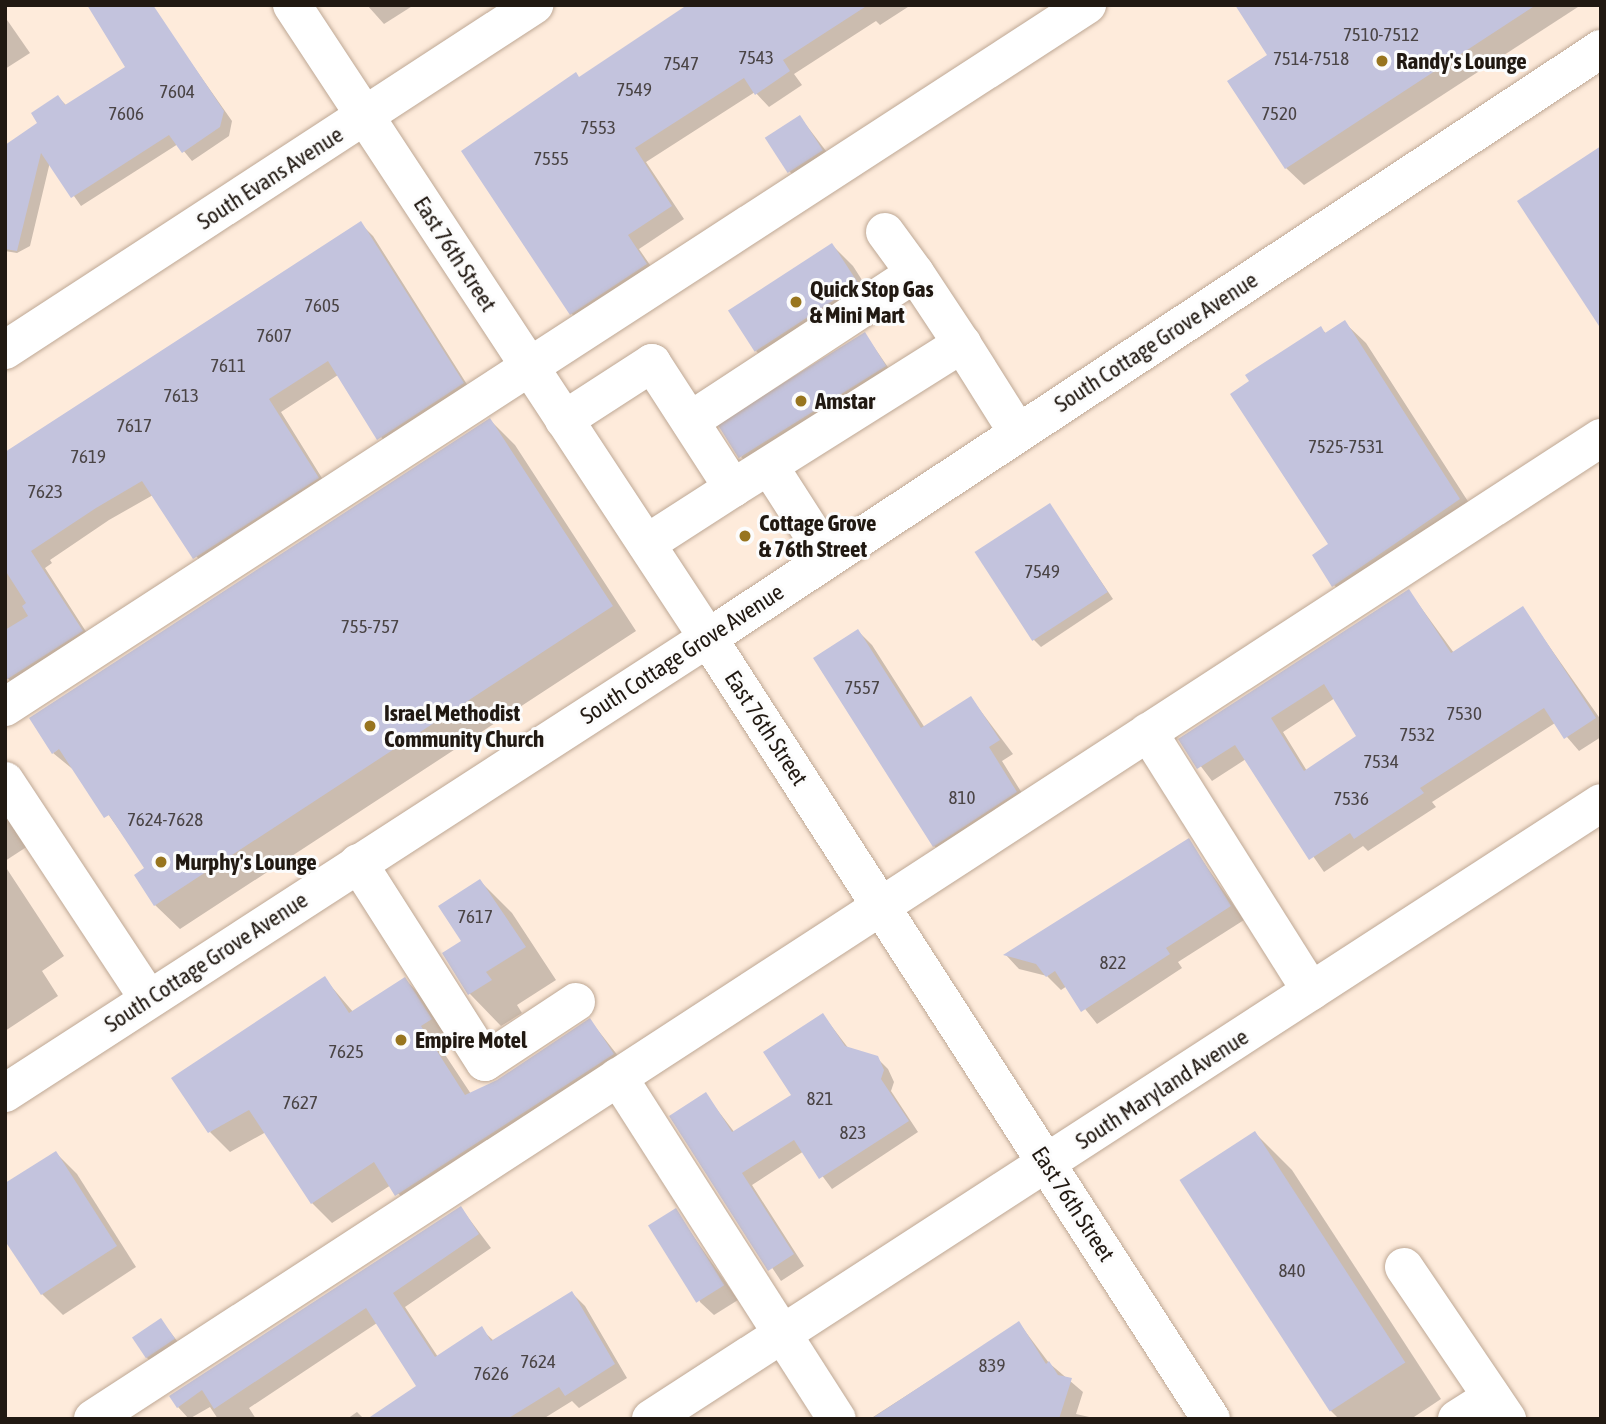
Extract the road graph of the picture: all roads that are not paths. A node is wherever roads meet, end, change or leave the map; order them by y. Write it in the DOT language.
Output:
graph roads {
  1 [pos="292,5"];
  2 [pos="534,5"];
  3 [pos="1087,5"];
  4 [pos="1597,60"];
  5 [pos="365,116"];
  6 [pos="885,232"];
  7 [pos="915,273"];
  8 [pos="962,344"];
  9 [pos="5,350"];
  10 [pos="530,369"];
  11 [pos="564,420"];
  12 [pos="690,421"];
  13 [pos="1018,433"];
  14 [pos="1601,438"];
  15 [pos="769,466"];
  16 [pos="733,488"];
  17 [pos="646,544"];
  18 [pos="828,558"];
  19 [pos="708,638"];
  20 [pos="5,707"];
  21 [pos="1148,732"];
  22 [pos="5,781"];
  23 [pos="1601,803"];
  24 [pos="358,863"];
  25 [pos="881,906"];
  26 [pos="1311,991"];
  27 [pos="149,999"];
  28 [pos="576,1002"];
  29 [pos="618,1077"];
  30 [pos="5,1093"];
  31 [pos="1048,1164"];
  32 [pos="1404,1267"];
  33 [pos="783,1334"];
  34 [pos="1499,1408"];
  35 [pos="93,1419"];
  36 [pos="651,1419"];
  37 [pos="837,1419"];
  38 [pos="1211,1419"];
  39 [pos="1457,1419"];
  1 -- 5 [label="street, East 76th Street"];
  2 -- 5 [label="street, South Evans Avenue"];
  3 -- 10 [label="street"];
  4 -- 13 [label="street, South Cottage Grove Avenue"];
  5 -- 9 [label="street, South Evans Avenue"];
  5 -- 10 [label="street, East 76th Street"];
  6 -- 7 [label="street"];
  7 -- 8 [label="street"];
  7 -- 12 [label="street"];
  8 -- 13 [label="street"];
  8 -- 15 [label="street"];
  10 -- 11 [label="street, East 76th Street"];
  10 -- 20 [label="street"];
  11 -- 12 [label="street"];
  11 -- 17 [label="street, East 76th Street"];
  12 -- 16 [label="street"];
  13 -- 18 [label="street, South Cottage Grove Avenue"];
  14 -- 21 [label="street"];
  15 -- 16 [label="street"];
  15 -- 18 [label="street"];
  16 -- 17 [label="street"];
  17 -- 19 [label="street, East 76th Street"];
  18 -- 19 [label="street, South Cottage Grove Avenue"];
  19 -- 24 [label="street, South Cottage Grove Avenue"];
  19 -- 25 [label="street, East 76th Street"];
  21 -- 25 [label="street"];
  21 -- 26 [label="street"];
  22 -- 27 [label="street"];
  23 -- 26 [label="street, South Maryland Avenue"];
  24 -- 27 [label="street, South Cottage Grove Avenue"];
  24 -- 28 [label="street"];
  25 -- 29 [label="street"];
  25 -- 31 [label="street, East 76th Street"];
  26 -- 31 [label="street, South Maryland Avenue"];
  27 -- 30 [label="street, South Cottage Grove Avenue"];
  29 -- 33 [label="street"];
  29 -- 35 [label="street"];
  31 -- 33 [label="street, South Maryland Avenue"];
  31 -- 38 [label="street, East 76th Street"];
  32 -- 34 [label="street"];
  33 -- 36 [label="street, South Maryland Avenue"];
  33 -- 37 [label="street"];
  34 -- 39 [label="street"];
}
